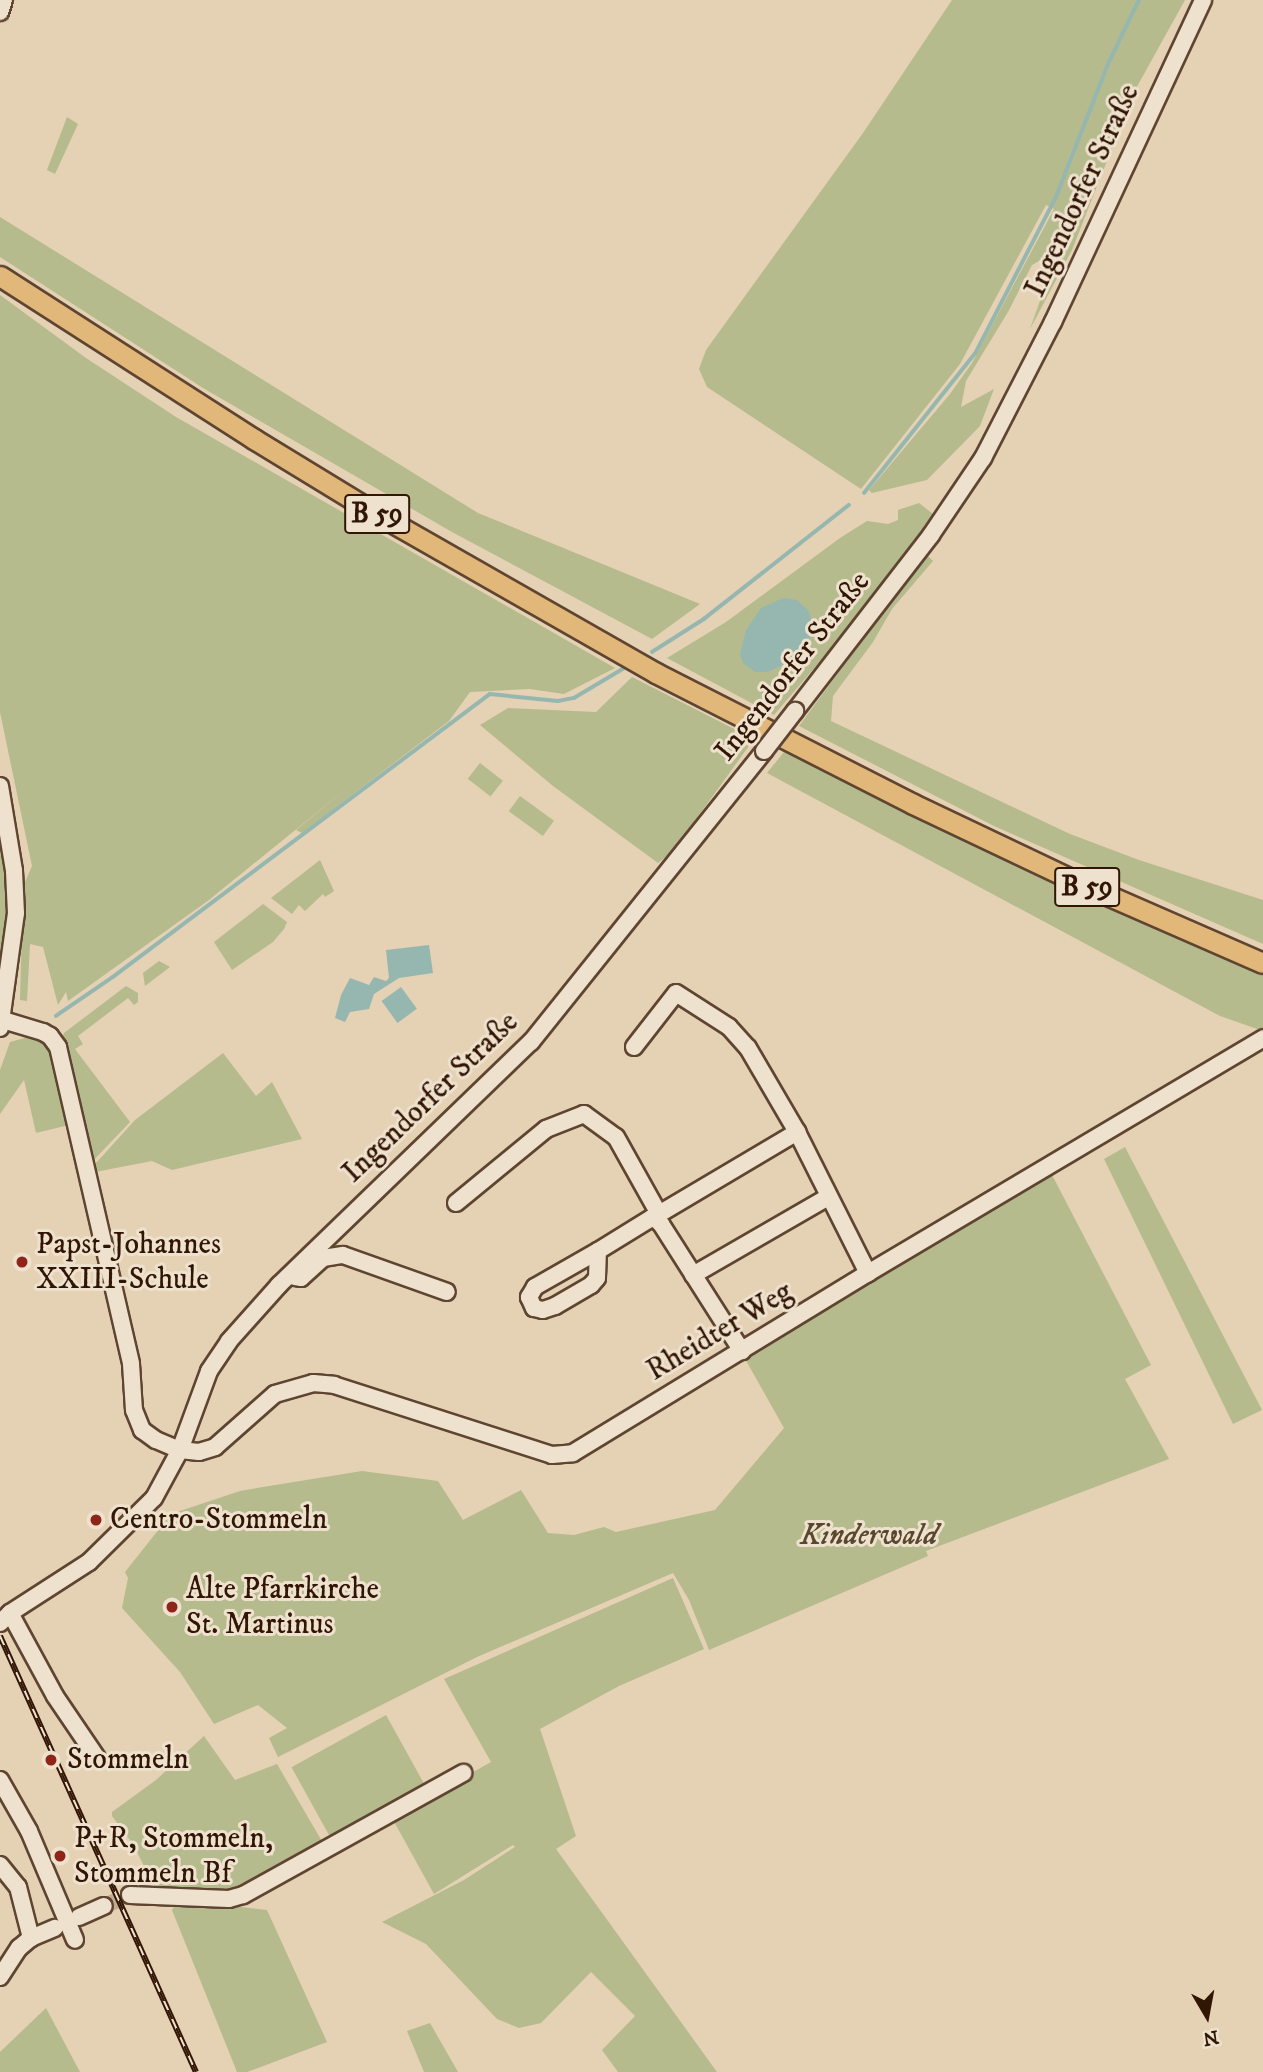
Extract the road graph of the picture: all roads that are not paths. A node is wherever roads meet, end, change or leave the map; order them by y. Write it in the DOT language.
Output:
graph roads {
  1 [pos="4,0"];
  2 [pos="1203,0"];
  3 [pos="0,12"];
  4 [pos="0,276"];
  5 [pos="0,786"];
  6 [pos="1263,963"];
  7 [pos="1,1024"];
  8 [pos="1263,1038"];
  9 [pos="634,1047"];
  10 [pos="797,1132"];
  11 [pos="828,1197"];
  12 [pos="456,1203"];
  13 [pos="656,1215"];
  14 [pos="598,1251"];
  15 [pos="868,1273"];
  16 [pos="290,1274"];
  17 [pos="693,1275"];
  18 [pos="447,1292"];
  19 [pos="742,1351"];
  20 [pos="180,1450"];
  21 [pos="5,1618"];
  22 [pos="97,1758"];
  23 [pos="463,1773"];
  24 [pos="0,1780"];
  25 [pos="0,1865"];
  26 [pos="130,1895"];
  27 [pos="104,1906"];
  28 [pos="79,1917"];
  29 [pos="55,1927"];
  30 [pos="31,1938"];
  31 [pos="75,1940"];
  32 [pos="0,1977"];
  1 -- 3 [label="street"];
  2 -- 16 [label="street, Ingendorfer Straße, bridge"];
  4 -- 6 [label="main road, B 59"];
  5 -- 7 [label="street"];
  7 -- 20 [label="street"];
  8 -- 15 [label="street, Rheidter Weg"];
  9 -- 10 [label="street"];
  10 -- 11 [label="street"];
  10 -- 13 [label="street"];
  11 -- 15 [label="street"];
  11 -- 17 [label="street"];
  12 -- 13 [label="street"];
  13 -- 14 [label="street"];
  13 -- 17 [label="street"];
  15 -- 19 [label="street, Rheidter Weg"];
  16 -- 18 [label="street, Ingendorfer Straße"];
  16 -- 20 [label="street, Ingendorfer Straße"];
  17 -- 19 [label="street"];
  19 -- 20 [label="street, Rheidter Weg"];
  20 -- 21 [label="street, Ingendorfer Straße"];
  21 -- 22 [label="street, Ingendorfer Straße"];
  23 -- 26 [label="street"];
  24 -- 31 [label="street"];
  25 -- 30 [label="street"];
  27 -- 28 [label="street"];
  29 -- 30 [label="street"];
  30 -- 32 [label="street"];
}
